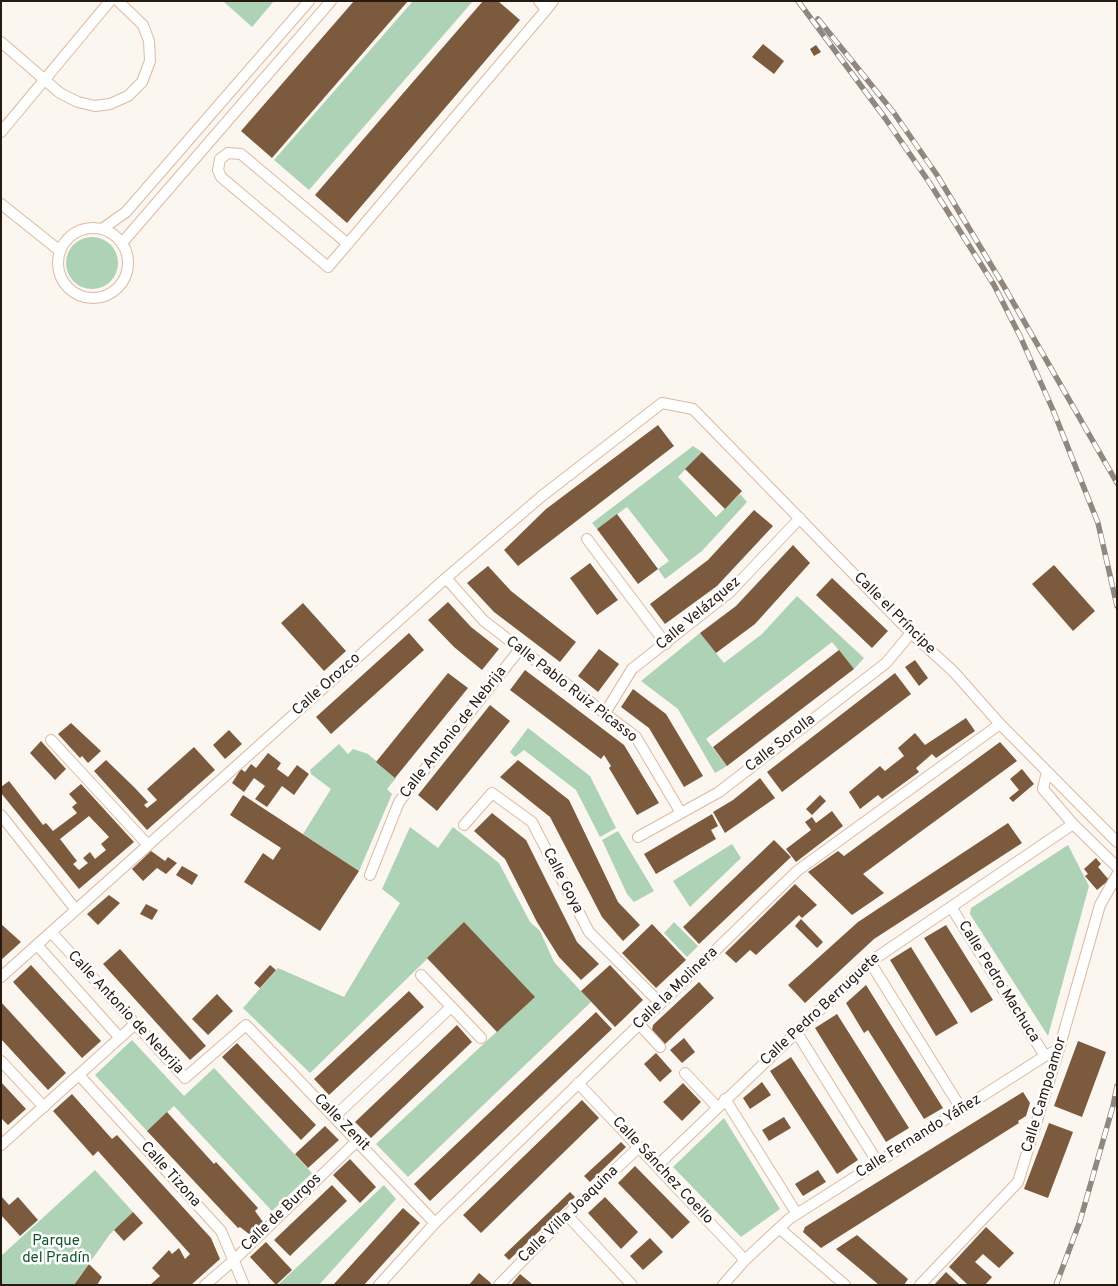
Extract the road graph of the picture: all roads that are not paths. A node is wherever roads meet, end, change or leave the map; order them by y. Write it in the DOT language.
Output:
graph roads {
  1 [pos="110,1"];
  2 [pos="118,1"];
  3 [pos="309,1"];
  4 [pos="331,1"];
  5 [pos="539,1"];
  6 [pos="553,1"];
  7 [pos="546,10"];
  8 [pos="1,42"];
  9 [pos="45,80"];
  10 [pos="1,132"];
  11 [pos="1,204"];
  12 [pos="102,229"];
  13 [pos="122,243"];
  14 [pos="348,244"];
  15 [pos="60,251"];
  16 [pos="662,403"];
  17 [pos="800,518"];
  18 [pos="587,539"];
  19 [pos="446,578"];
  20 [pos="911,633"];
  21 [pos="666,644"];
  22 [pos="520,649"];
  23 [pos="604,713"];
  24 [pos="1000,724"];
  25 [pos="51,740"];
  26 [pos="1047,772"];
  27 [pos="681,813"];
  28 [pos="1,815"];
  29 [pos="1074,824"];
  30 [pos="464,825"];
  31 [pos="638,837"];
  32 [pos="1117,842"];
  33 [pos="148,845"];
  34 [pos="1117,867"];
  35 [pos="370,875"];
  36 [pos="1117,875"];
  37 [pos="951,907"];
  38 [pos="76,910"];
  39 [pos="51,932"];
  40 [pos="37,945"];
  41 [pos="870,962"];
  42 [pos="421,975"];
  43 [pos="1,977"];
  44 [pos="660,1003"];
  45 [pos="451,1007"];
  46 [pos="134,1024"];
  47 [pos="639,1024"];
  48 [pos="246,1025"];
  49 [pos="797,1033"];
  50 [pos="120,1038"];
  51 [pos="480,1038"];
  52 [pos="660,1047"];
  53 [pos="1060,1049"];
  54 [pos="1045,1056"];
  55 [pos="1,1061"];
  56 [pos="685,1073"];
  57 [pos="79,1076"];
  58 [pos="578,1083"];
  59 [pos="725,1099"];
  60 [pos="44,1107"];
  61 [pos="717,1107"];
  62 [pos="962,1110"];
  63 [pos="335,1116"];
  64 [pos="358,1140"];
  65 [pos="1,1145"];
  66 [pos="639,1147"];
  67 [pos="878,1163"];
  68 [pos="658,1165"];
  69 [pos="797,1214"];
  70 [pos="567,1215"];
  71 [pos="434,1223"];
  72 [pos="779,1228"];
  73 [pos="234,1260"];
  74 [pos="745,1260"];
  75 [pos="205,1285"];
  76 [pos="244,1285"];
  77 [pos="379,1285"];
  78 [pos="499,1285"];
  79 [pos="632,1285"];
  80 [pos="723,1285"];
  81 [pos="846,1285"];
  82 [pos="920,1285"];
  1 -- 9 [label="street"];
  2 -- 9 [label="street"];
  3 -- 12 [label="street"];
  4 -- 13 [label="street"];
  5 -- 7 [label="street"];
  6 -- 7 [label="street"];
  7 -- 14 [label="street"];
  8 -- 9 [label="street"];
  9 -- 10 [label="street"];
  11 -- 15 [label="street"];
  12 -- 13 [label="street"];
  12 -- 15 [label="street"];
  13 -- 15 [label="street"];
  14 -- 14 [label="street"];
  16 -- 17 [label="street, Calle el Príncipe"];
  16 -- 19 [label="street, Calle Orozco"];
  17 -- 20 [label="street, Calle el Príncipe"];
  17 -- 21 [label="street, Calle Velázquez"];
  18 -- 21 [label="street"];
  19 -- 22 [label="street, Calle Pablo Ruiz Picasso"];
  19 -- 33 [label="street, Calle Orozco"];
  20 -- 24 [label="street, Calle el Príncipe"];
  20 -- 27 [label="street, Calle Sorolla"];
  21 -- 23 [label="street, Calle Velázquez"];
  22 -- 23 [label="street, Calle Pablo Ruiz Picasso"];
  22 -- 35 [label="street, Calle Antonio de Nebrija"];
  23 -- 27 [label="street, Calle Pablo Ruiz Picasso"];
  24 -- 26 [label="street, Calle el Príncipe"];
  24 -- 44 [label="street, Calle la Molinera"];
  25 -- 33 [label="street"];
  26 -- 29 [label="street"];
  26 -- 32 [label="street, Calle el Príncipe"];
  27 -- 31 [label="street, Calle Sorolla"];
  28 -- 38 [label="street"];
  29 -- 34 [label="street"];
  29 -- 37 [label="street, Calle Pedro Berruguete"];
  30 -- 44 [label="street, Calle Goya"];
  33 -- 38 [label="street, Calle Orozco"];
  36 -- 53 [label="street, Calle Campoamor"];
  37 -- 41 [label="street, Calle Pedro Berruguete"];
  37 -- 54 [label="street, Calle Pedro Machuca"];
  38 -- 39 [label="street, Calle Orozco"];
  39 -- 40 [label="street, Calle Orozco"];
  39 -- 46 [label="street, Calle Antonio de Nebrija"];
  40 -- 43 [label="street, Calle Orozco"];
  40 -- 50 [label="street, Calle Antonio de Nebrija"];
  41 -- 49 [label="street, Calle Pedro Berruguete"];
  41 -- 62 [label="street"];
  42 -- 45 [label="street"];
  44 -- 47 [label="street, Calle la Molinera"];
  45 -- 51 [label="street"];
  45 -- 63 [label="street"];
  46 -- 48 [label="street, Calle Antonio de Nebrija"];
  46 -- 50 [label="street"];
  47 -- 52 [label="street"];
  47 -- 58 [label="street, Calle la Molinera"];
  48 -- 63 [label="street, Calle Zenit"];
  49 -- 59 [label="street, Calle Pedro Berruguete"];
  49 -- 67 [label="street"];
  50 -- 57 [label="street"];
  53 -- 54 [label="street, Calle Fernando Yáñez"];
  53 -- 82 [label="street, Calle Campoamor"];
  54 -- 62 [label="street, Calle Fernando Yáñez"];
  55 -- 60 [label="street"];
  56 -- 61 [label="street"];
  57 -- 60 [label="street"];
  57 -- 73 [label="street, Calle Tizona"];
  58 -- 66 [label="street, Calle Sánchez Coello"];
  58 -- 71 [label="street, Calle la Molinera"];
  59 -- 61 [label="street, Calle Pedro Berruguete"];
  59 -- 69 [label="street"];
  60 -- 65 [label="street"];
  61 -- 68 [label="street, Calle Pedro Berruguete"];
  62 -- 67 [label="street, Calle Fernando Yáñez"];
  63 -- 64 [label="street, Calle Zenit"];
  64 -- 71 [label="street, Calle Zenit"];
  64 -- 73 [label="street, Calle de Burgos"];
  66 -- 68 [label="street, Calle Sánchez Coello"];
  66 -- 70 [label="street, Calle Villa Joaquina"];
  67 -- 69 [label="street, Calle Fernando Yáñez"];
  68 -- 74 [label="street, Calle Sánchez Coello"];
  69 -- 72 [label="street, Calle Fernando Yáñez"];
  70 -- 78 [label="street, Calle Villa Joaquina"];
  70 -- 79 [label="street"];
  71 -- 77 [label="street, Calle la Molinera"];
  72 -- 74 [label="street, Calle Fernando Yáñez"];
  72 -- 81 [label="street"];
  73 -- 75 [label="street, Calle de Burgos"];
  73 -- 76 [label="street, Calle Tizona"];
  74 -- 80 [label="street, Calle Fernando Yáñez"];
}
